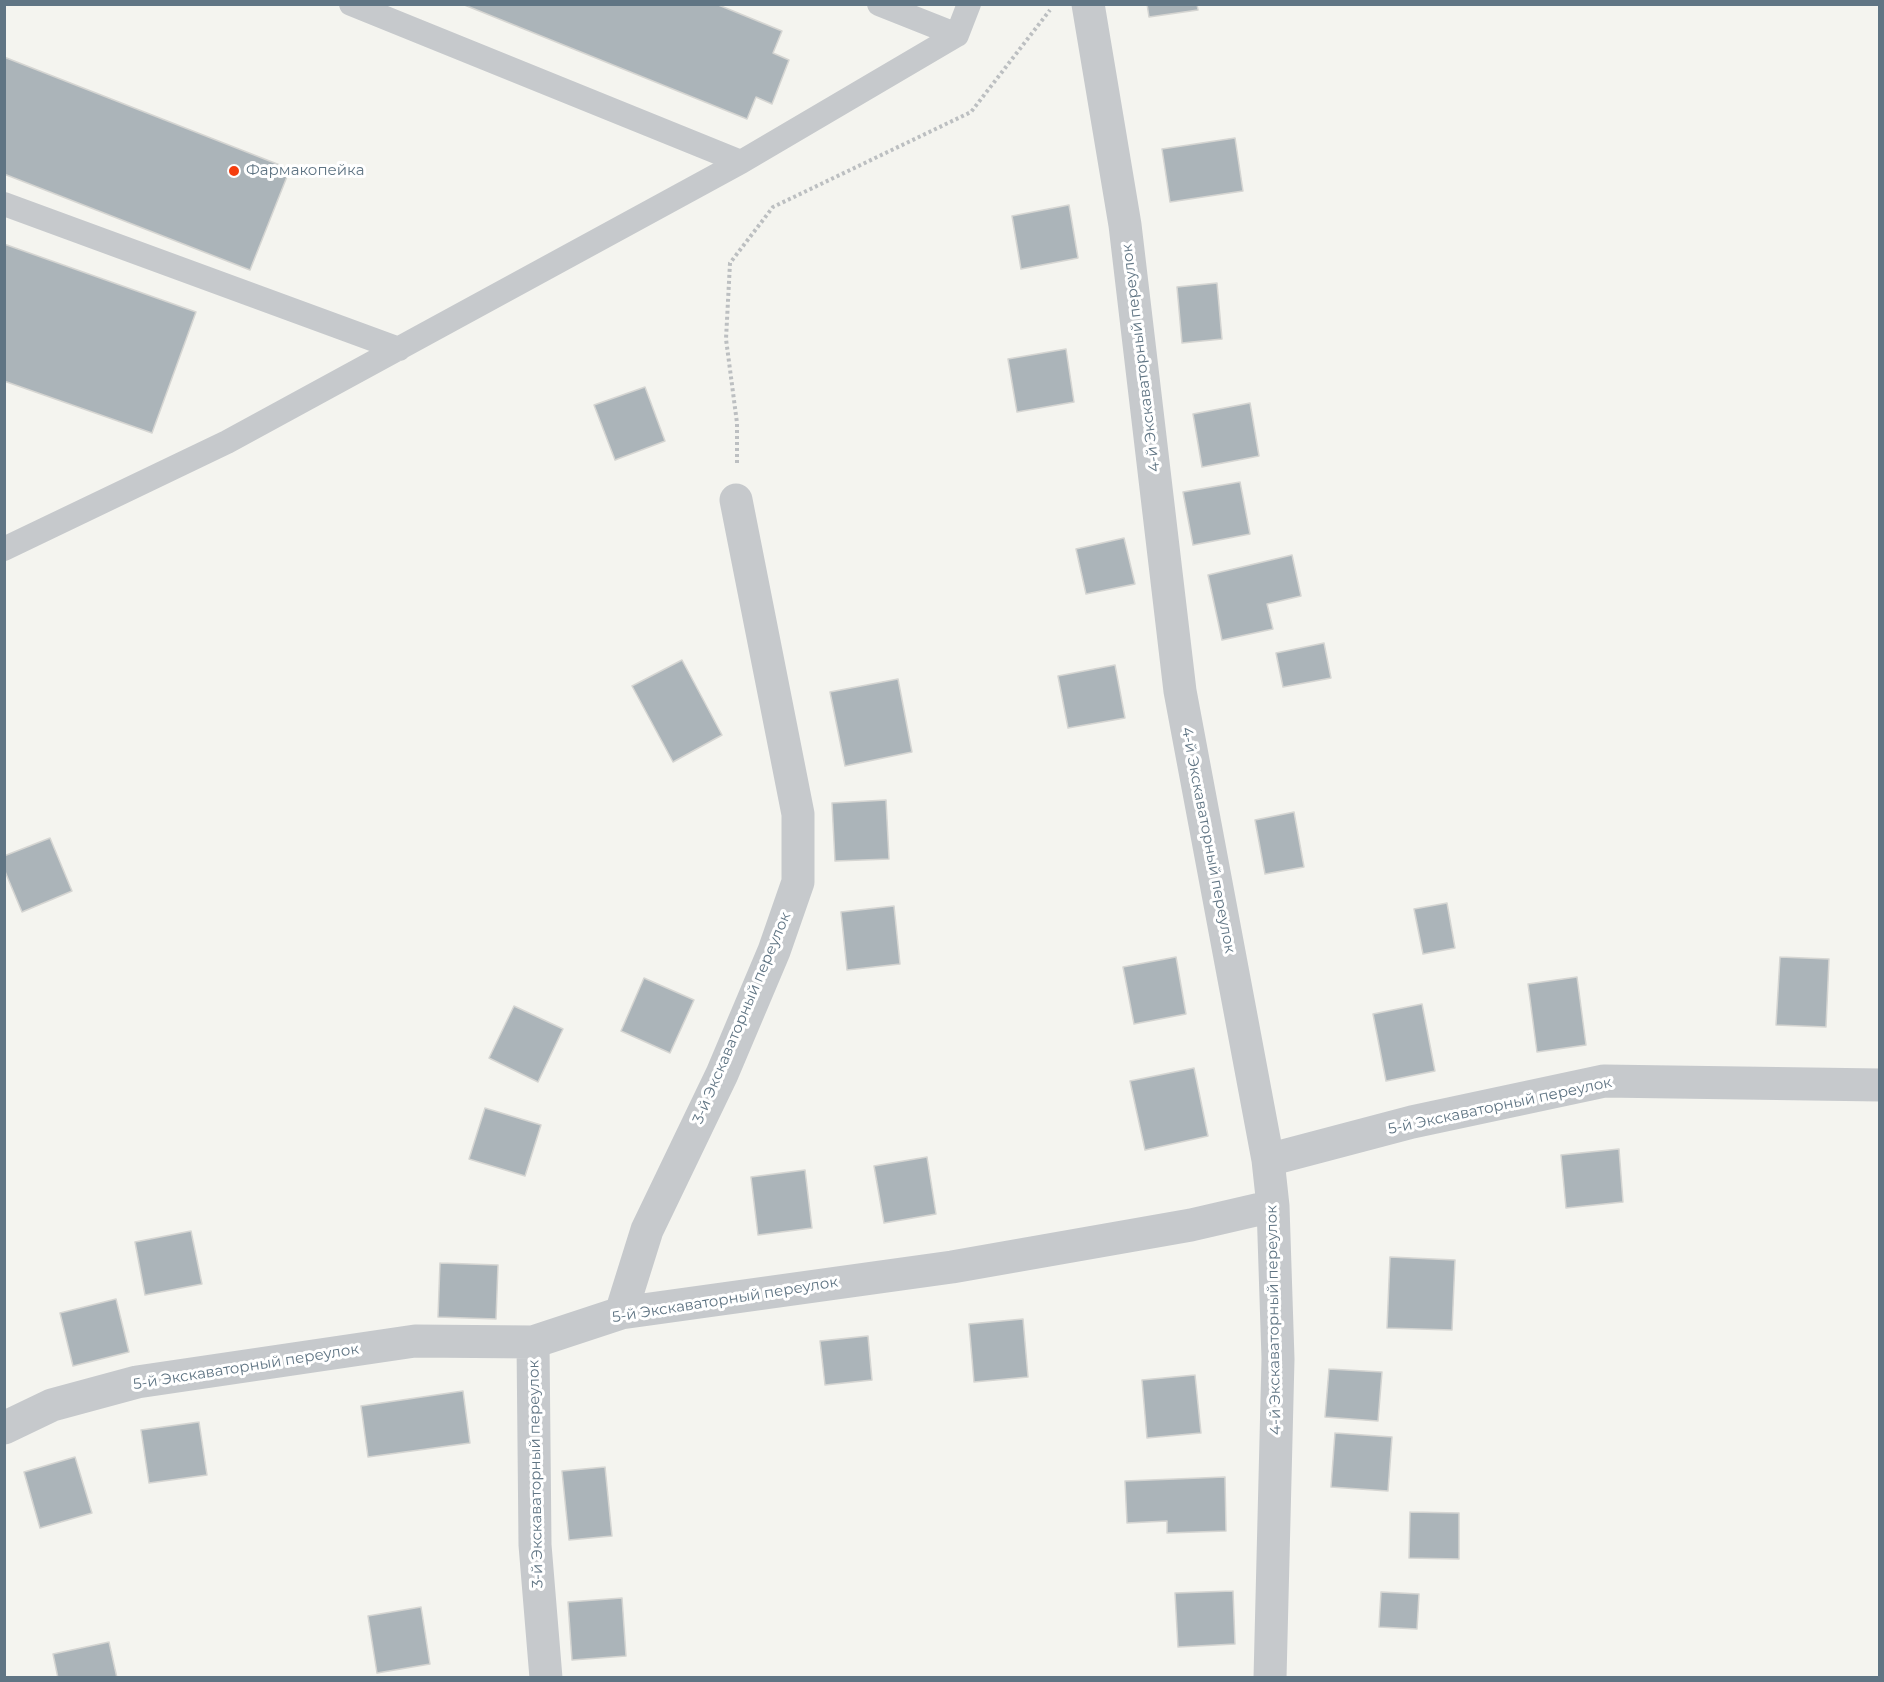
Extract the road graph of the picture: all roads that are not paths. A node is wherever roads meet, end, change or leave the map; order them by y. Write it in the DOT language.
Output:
graph roads {
  1 [pos="351,4"];
  2 [pos="879,4"];
  3 [pos="969,4"];
  4 [pos="1088,4"];
  5 [pos="957,35"];
  6 [pos="741,162"];
  7 [pos="4,204"];
  8 [pos="399,349"];
  9 [pos="736,500"];
  10 [pos="4,549"];
  11 [pos="1880,1085"];
  12 [pos="1268,1160"];
  13 [pos="1273,1206"];
  14 [pos="621,1313"];
  15 [pos="533,1342"];
  16 [pos="4,1428"];
  17 [pos="546,1677"];
  18 [pos="1270,1677"];
  1 -- 6 [label="lane"];
  2 -- 5 [label="lane"];
  3 -- 5 [label="lane"];
  4 -- 12 [label="street, 4-й Экскаваторный переулок"];
  5 -- 6 [label="lane"];
  6 -- 8 [label="lane"];
  7 -- 8 [label="lane"];
  8 -- 10 [label="lane"];
  9 -- 14 [label="street, 3-й Экскаваторный переулок"];
  11 -- 12 [label="street, 5-й Экскаваторный переулок"];
  12 -- 13 [label="street, 4-й Экскаваторный переулок"];
  13 -- 14 [label="street, 5-й Экскаваторный переулок"];
  13 -- 18 [label="street, 4-й Экскаваторный переулок"];
  14 -- 15 [label="street, 5-й Экскаваторный переулок"];
  15 -- 16 [label="street, 5-й Экскаваторный переулок"];
  15 -- 17 [label="street, 3-й Экскаваторный переулок"];
}
